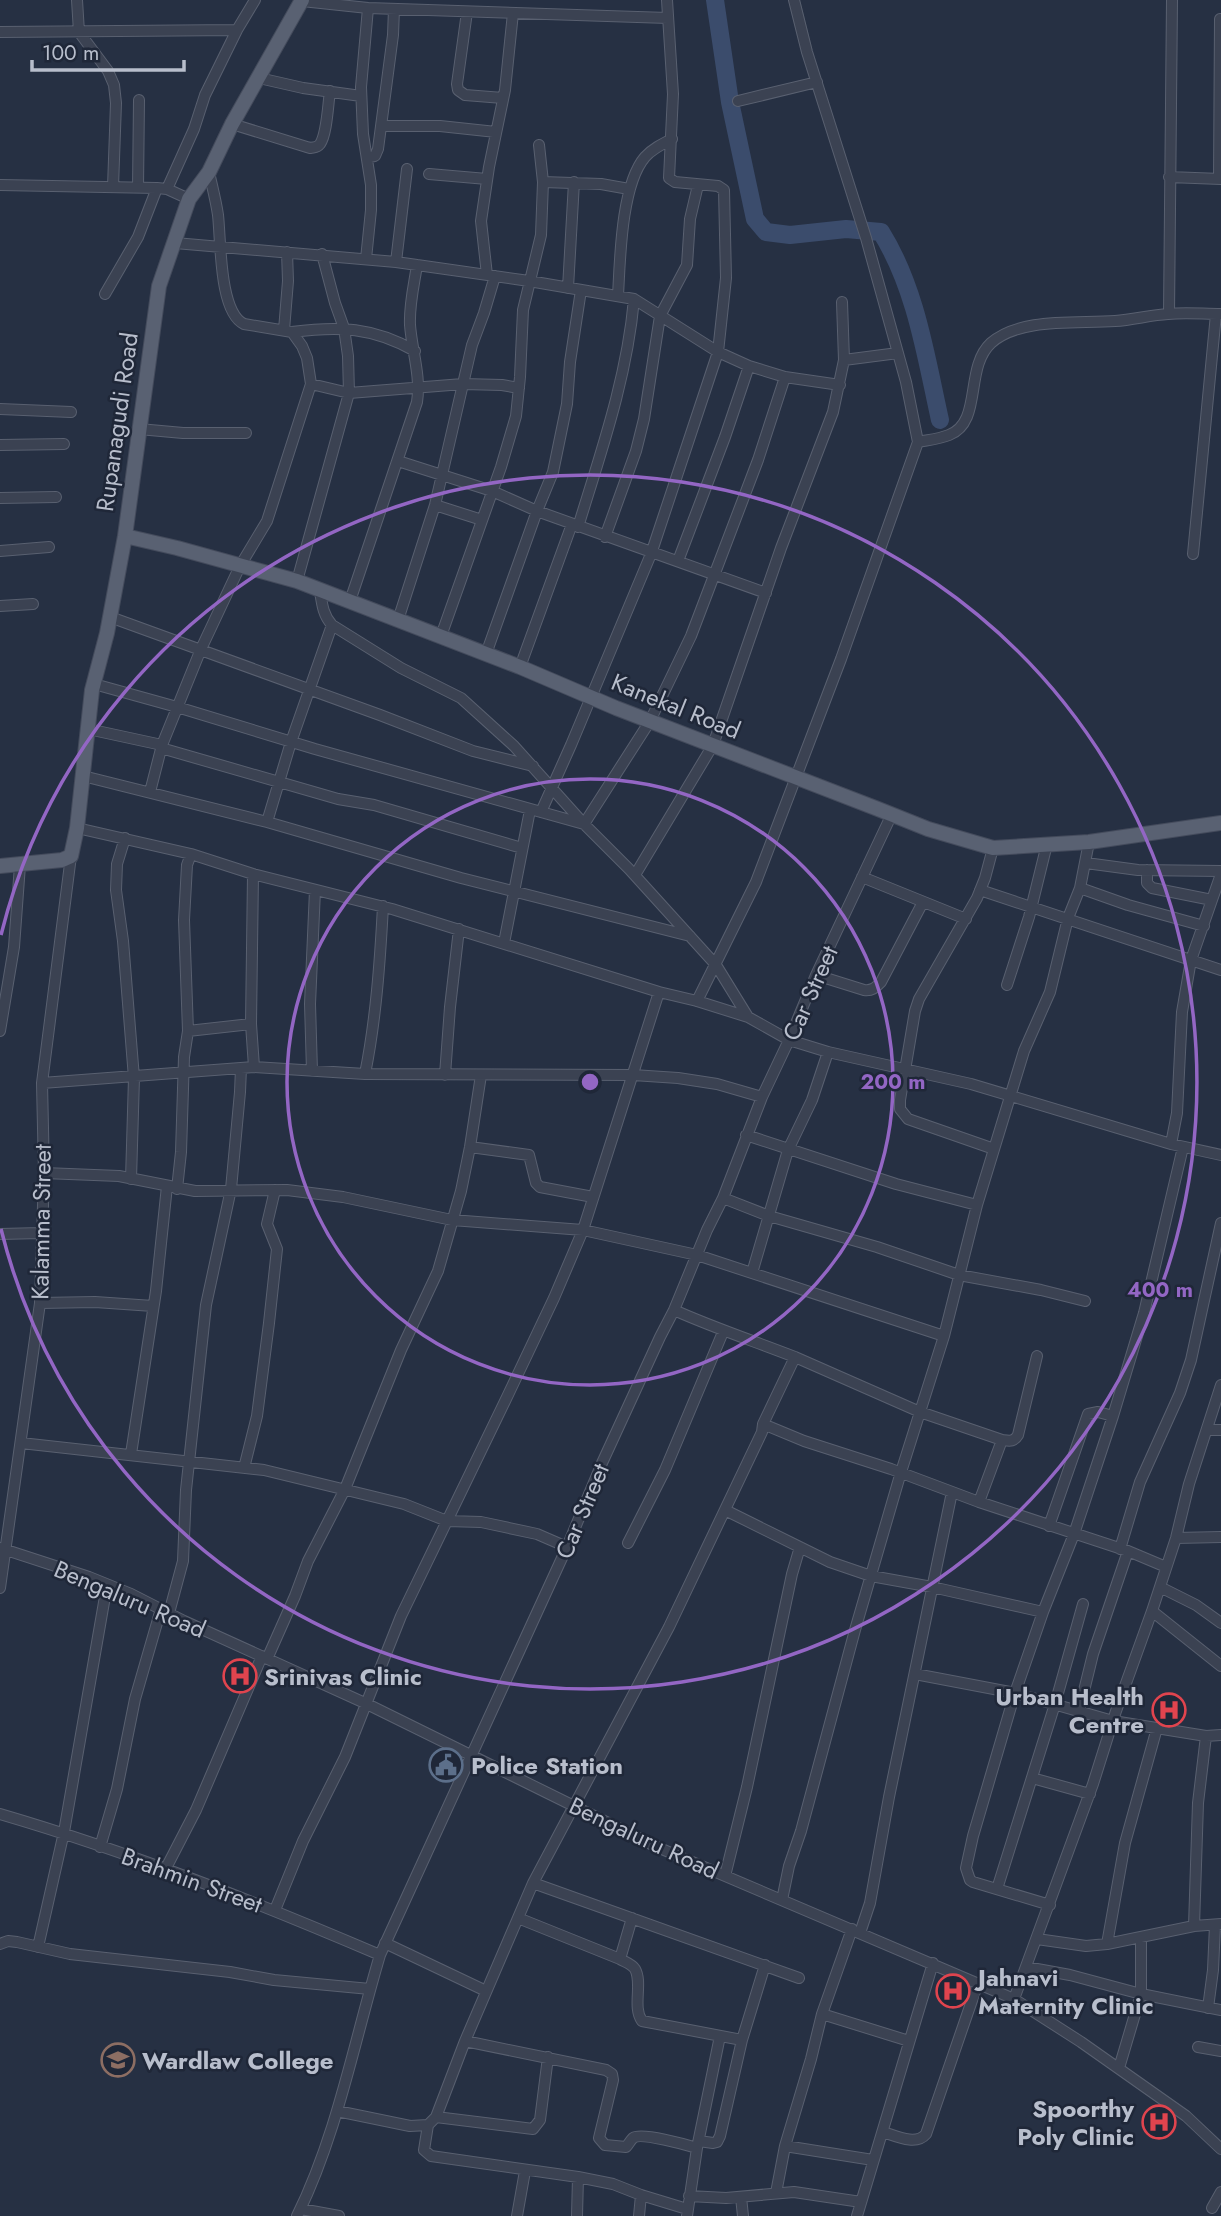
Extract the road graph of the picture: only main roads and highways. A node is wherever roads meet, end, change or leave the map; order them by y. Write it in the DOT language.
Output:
graph roads {
  1 [pos="302,1"];
  2 [pos="125,536"];
  3 [pos="1221,823"];
  4 [pos="0,866"];
  1 -- 2 [label="main road, Rupanagudi Road"];
  2 -- 3 [label="main road, Kanekal Road"];
  2 -- 4 [label="main road, Rupanagudi Road"];
}
